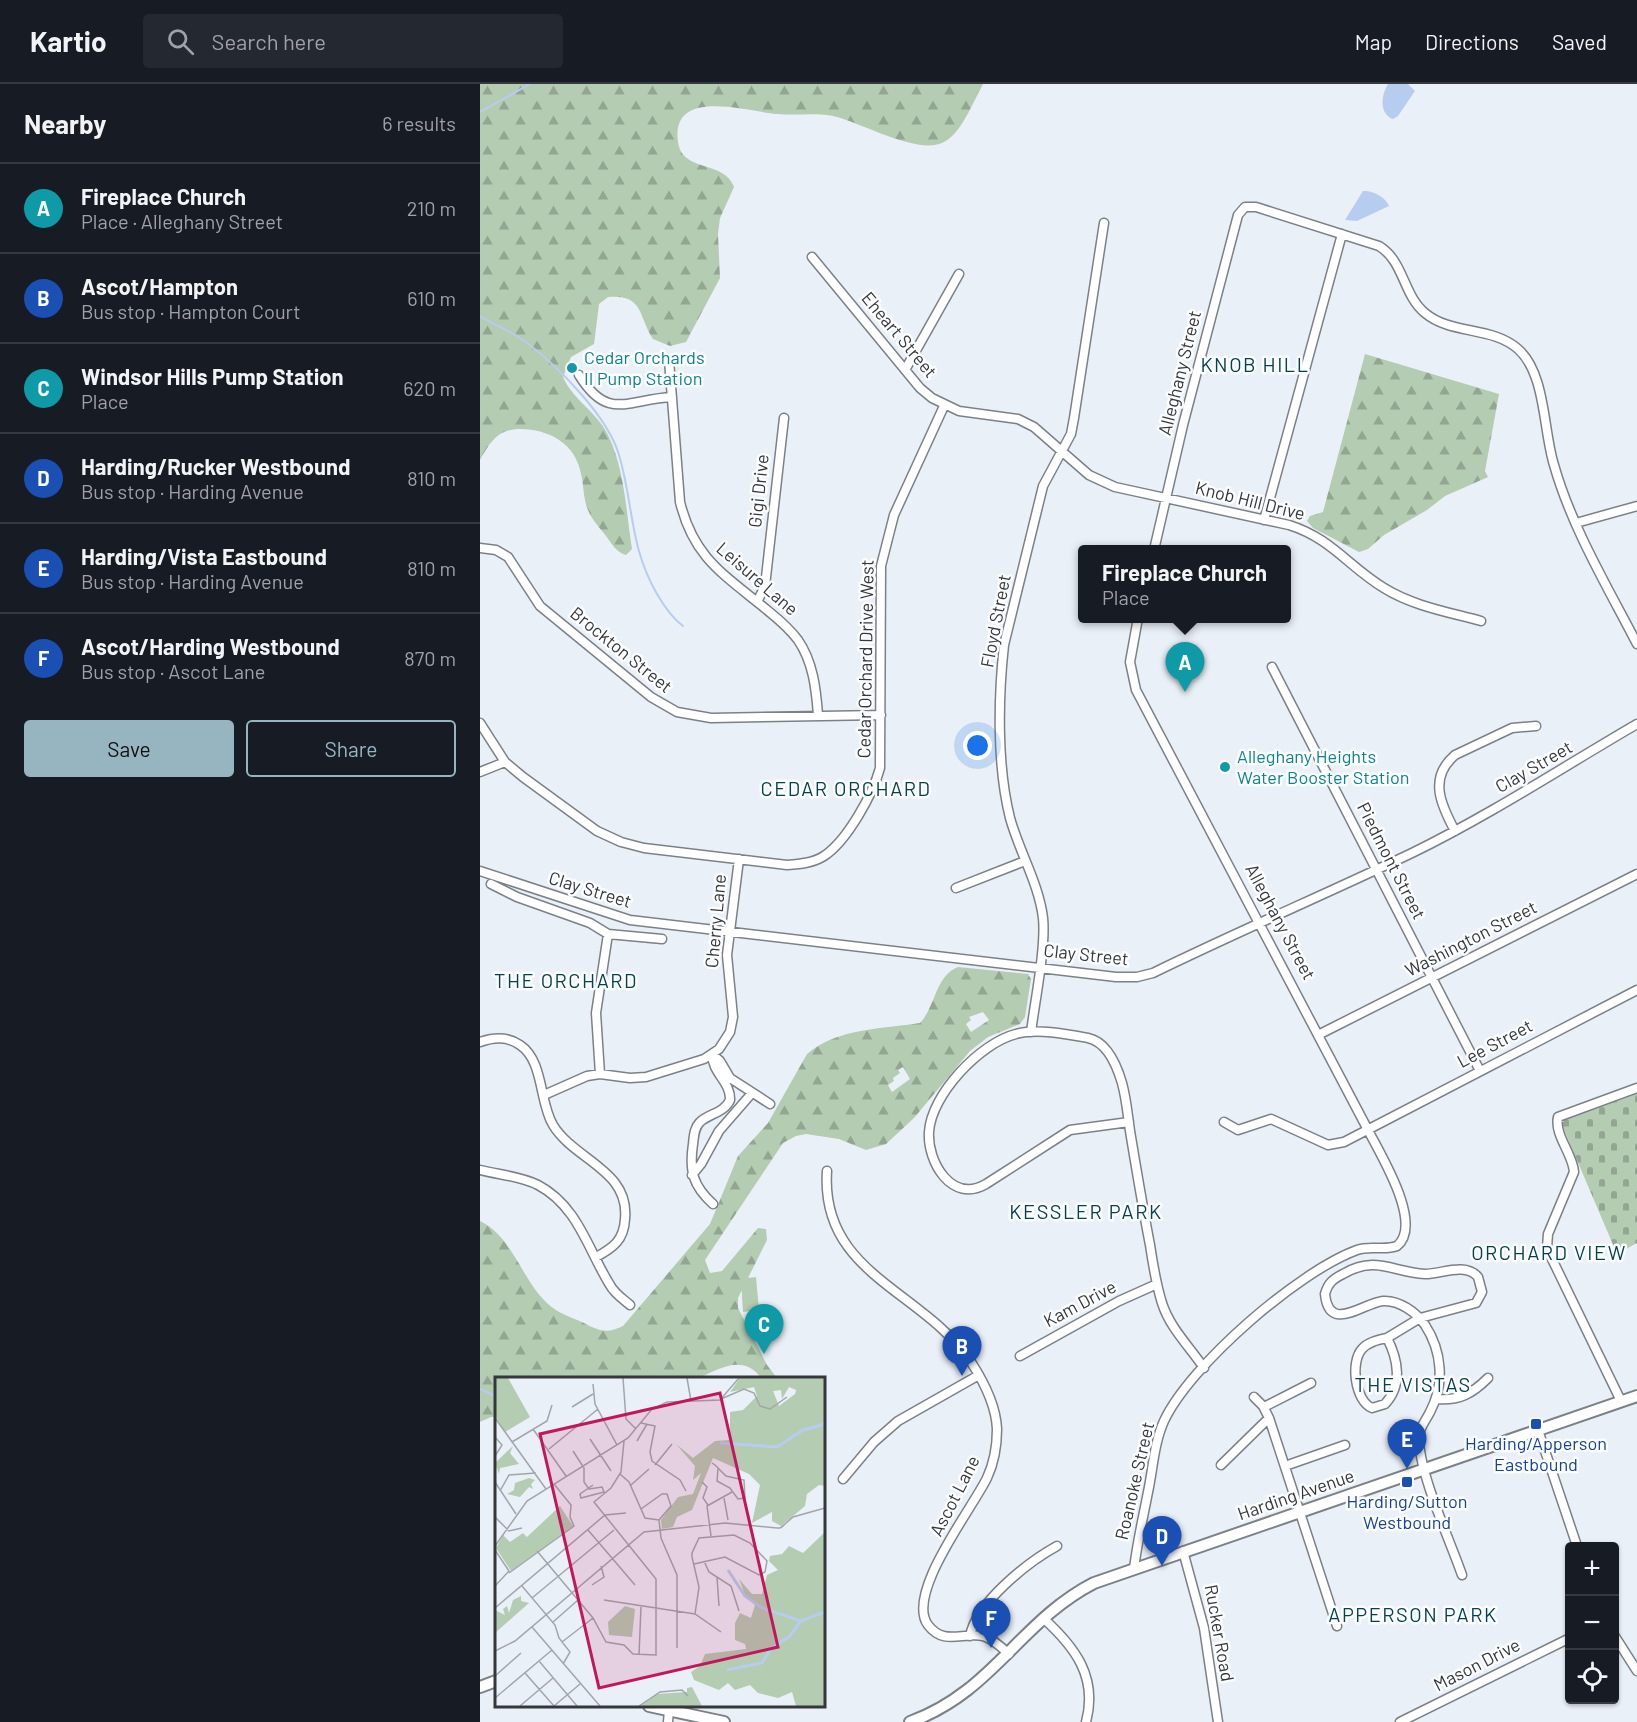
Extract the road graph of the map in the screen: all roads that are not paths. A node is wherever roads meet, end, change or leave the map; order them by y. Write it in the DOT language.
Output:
graph roads {
  1 [pos="1104,223"];
  2 [pos="1342,234"];
  3 [pos="812,257"];
  4 [pos="959,274"];
  5 [pos="669,360"];
  6 [pos="905,370"];
  7 [pos="579,375"];
  8 [pos="672,397"];
  9 [pos="944,406"];
  10 [pos="784,418"];
  11 [pos="1061,452"];
  12 [pos="1166,498"];
  13 [pos="1637,506"];
  14 [pos="1264,520"];
  15 [pos="1576,523"];
  16 [pos="1155,545"];
  17 [pos="480,548"];
  18 [pos="757,602"];
  19 [pos="1481,621"];
  20 [pos="1137,623"];
  21 [pos="1637,644"];
  22 [pos="1272,667"];
  23 [pos="818,715"];
  24 [pos="881,715"];
  25 [pos="480,723"];
  26 [pos="1637,724"];
  27 [pos="1536,726"];
  28 [pos="506,762"];
  29 [pos="480,772"];
  30 [pos="1455,831"];
  31 [pos="739,859"];
  32 [pos="1025,861"];
  33 [pos="1377,868"];
  34 [pos="480,871"];
  35 [pos="1637,874"];
  36 [pos="490,884"];
  37 [pos="956,888"];
  38 [pos="1262,924"];
  39 [pos="730,931"];
  40 [pos="608,934"];
  41 [pos="662,939"];
  42 [pos="1038,966"];
  43 [pos="1433,977"];
  44 [pos="1637,990"];
  45 [pos="1031,1032"];
  46 [pos="1320,1034"];
  47 [pos="480,1042"];
  48 [pos="712,1054"];
  49 [pos="1480,1071"];
  50 [pos="600,1074"];
  51 [pos="1637,1088"];
  52 [pos="752,1093"];
  53 [pos="544,1095"];
  54 [pos="770,1104"];
  55 [pos="1128,1122"];
  56 [pos="1224,1122"];
  57 [pos="1368,1130"];
  58 [pos="480,1170"];
  59 [pos="827,1171"];
  60 [pos="692,1175"];
  61 [pos="713,1204"];
  62 [pos="1402,1242"];
  63 [pos="596,1257"];
  64 [pos="1157,1284"];
  65 [pos="630,1305"];
  66 [pos="1420,1318"];
  67 [pos="1388,1338"];
  68 [pos="1020,1356"];
  69 [pos="1204,1368"];
  70 [pos="979,1375"];
  71 [pos="1488,1378"];
  72 [pos="1311,1383"];
  73 [pos="1637,1396"];
  74 [pos="1254,1397"];
  75 [pos="1436,1399"];
  76 [pos="1621,1401"];
  77 [pos="1264,1407"];
  78 [pos="1269,1418"];
  79 [pos="1538,1430"];
  80 [pos="1345,1445"];
  81 [pos="1221,1465"];
  82 [pos="1285,1466"];
  83 [pos="1424,1469"];
  84 [pos="843,1479"];
  85 [pos="1299,1510"];
  86 [pos="1576,1542"];
  87 [pos="1057,1546"];
  88 [pos="1183,1551"];
  89 [pos="1134,1569"];
  90 [pos="1462,1575"];
  91 [pos="1043,1618"];
  92 [pos="1337,1626"];
  93 [pos="970,1636"];
  94 [pos="1565,1640"];
  95 [pos="1619,1643"];
  96 [pos="1009,1654"];
  97 [pos="1637,1671"];
  98 [pos="654,1707"];
  99 [pos="669,1710"];
  100 [pos="668,1722"];
  101 [pos="724,1722"];
  102 [pos="910,1722"];
  103 [pos="1086,1722"];
  104 [pos="1218,1722"];
  105 [pos="1400,1722"];
  1 -- 11 [label="street, Floyd Street"];
  2 -- 12 [label="street, Alleghany Street"];
  2 -- 14 [label="street"];
  2 -- 15 [label="street"];
  3 -- 6 [label="street, Eheart Street"];
  4 -- 6 [label="street"];
  5 -- 8 [label="street, Leisure Lane"];
  6 -- 9 [label="street, Eheart Street"];
  7 -- 8 [label="street"];
  8 -- 18 [label="street, Leisure Lane"];
  9 -- 11 [label="street, Eheart Street"];
  9 -- 24 [label="street, Cedar Orchard Drive West"];
  10 -- 18 [label="street, Gigi Drive"];
  11 -- 12 [label="street, Eheart Street"];
  11 -- 32 [label="street, Floyd Street"];
  12 -- 14 [label="street, Knob Hill Drive"];
  12 -- 16 [label="street, Alleghany Street"];
  13 -- 15 [label="street"];
  14 -- 19 [label="street, Knob Hill Drive"];
  15 -- 21 [label="street"];
  17 -- 23 [label="street, Brockton Street"];
  18 -- 23 [label="street, Leisure Lane"];
  20 -- 38 [label="street, Alleghany Street"];
  22 -- 33 [label="street, Piedmont Street"];
  23 -- 24 [label="street, Brockton Street"];
  24 -- 31 [label="street, Cedar Orchard Drive West"];
  25 -- 28 [label="street"];
  26 -- 30 [label="street, Clay Street"];
  27 -- 30 [label="street"];
  28 -- 29 [label="street"];
  28 -- 31 [label="street, Cedar Orchard Drive West"];
  30 -- 33 [label="street, Clay Street"];
  31 -- 39 [label="street, Cherry Lane"];
  32 -- 37 [label="street"];
  32 -- 42 [label="street, Floyd Street"];
  33 -- 38 [label="street, Clay Street"];
  33 -- 43 [label="street, Piedmont Street"];
  34 -- 39 [label="street, Clay Street"];
  35 -- 43 [label="street, Washington Street"];
  36 -- 40 [label="street"];
  38 -- 42 [label="street, Clay Street"];
  38 -- 46 [label="street, Alleghany Street"];
  39 -- 42 [label="street, Clay Street"];
  39 -- 48 [label="street, Cherry Lane"];
  40 -- 41 [label="street"];
  40 -- 50 [label="street"];
  42 -- 45 [label="street, Floyd Street"];
  43 -- 46 [label="street, Washington Street"];
  43 -- 49 [label="street, Piedmont Street"];
  44 -- 49 [label="street, Lee Street"];
  45 -- 55 [label="street"];
  45 -- 55 [label="street"];
  46 -- 57 [label="street, Alleghany Street"];
  47 -- 53 [label="street"];
  48 -- 50 [label="street"];
  48 -- 52 [label="street"];
  48 -- 60 [label="street"];
  49 -- 57 [label="street, Lee Street"];
  50 -- 53 [label="street"];
  51 -- 76 [label="street"];
  52 -- 54 [label="street"];
  52 -- 60 [label="street"];
  53 -- 63 [label="street"];
  55 -- 64 [label="street"];
  56 -- 57 [label="street, Lee Street"];
  57 -- 62 [label="street, Alleghany Street"];
  58 -- 63 [label="street"];
  59 -- 70 [label="street, Ascot Lane"];
  60 -- 61 [label="street"];
  62 -- 69 [label="street, Roanoke Street"];
  63 -- 65 [label="street"];
  64 -- 68 [label="street, Kam Drive"];
  64 -- 69 [label="street"];
  66 -- 66 [label="street"];
  66 -- 67 [label="street"];
  66 -- 75 [label="street"];
  67 -- 67 [label="street"];
  69 -- 89 [label="street, Roanoke Street"];
  70 -- 84 [label="street"];
  70 -- 93 [label="street, Ascot Lane"];
  71 -- 75 [label="street"];
  72 -- 77 [label="street"];
  73 -- 76 [label="main road, Harding Avenue"];
  74 -- 77 [label="street"];
  75 -- 83 [label="street"];
  76 -- 79 [label="main road, Harding Avenue"];
  77 -- 78 [label="street"];
  78 -- 81 [label="street"];
  78 -- 82 [label="street"];
  79 -- 83 [label="main road, Harding Avenue"];
  79 -- 86 [label="street"];
  80 -- 82 [label="street"];
  82 -- 85 [label="street"];
  83 -- 85 [label="main road, Harding Avenue"];
  83 -- 90 [label="street"];
  85 -- 88 [label="main road, Harding Avenue"];
  85 -- 92 [label="street"];
  87 -- 93 [label="street"];
  88 -- 89 [label="main road, Harding Avenue"];
  88 -- 104 [label="street, Rucker Road"];
  89 -- 91 [label="main road, Harding Avenue"];
  91 -- 96 [label="main road, Harding Avenue"];
  91 -- 103 [label="street"];
  93 -- 96 [label="street, Ascot Lane"];
  94 -- 105 [label="street, Mason Drive"];
  95 -- 97 [label="street"];
  96 -- 102 [label="main road, Harding Avenue"];
  98 -- 99 [label="main road"];
  99 -- 100 [label="street"];
  99 -- 101 [label="main road"];
}
